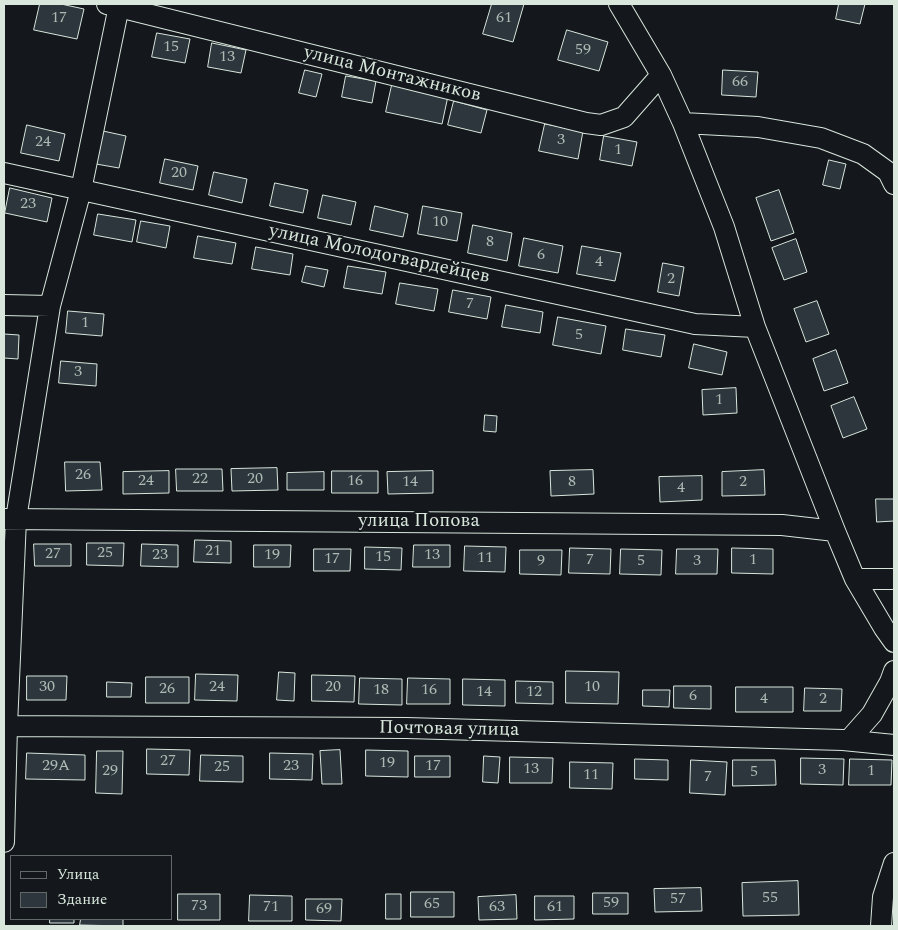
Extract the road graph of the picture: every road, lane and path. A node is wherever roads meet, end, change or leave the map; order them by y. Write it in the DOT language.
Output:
graph roads {
  1 [pos="619,4"];
  2 [pos="113,5"];
  3 [pos="661,75"];
  4 [pos="683,123"];
  5 [pos="4,173"];
  6 [pos="894,184"];
  7 [pos="81,190"];
  8 [pos="4,304"];
  9 [pos="50,306"];
  10 [pos="755,327"];
  11 [pos="10,519"];
  12 [pos="835,531"];
  13 [pos="854,579"];
  14 [pos="894,579"];
  15 [pos="894,642"];
  16 [pos="894,671"];
  17 [pos="5,726"];
  18 [pos="849,740"];
  19 [pos="894,745"];
  20 [pos="4,842"];
  21 [pos="894,863"];
  22 [pos="881,926"];
  1 -- 3 [label="street"];
  2 -- 3 [label="street, улица Монтажников"];
  2 -- 7 [label="street"];
  3 -- 4 [label="street"];
  4 -- 6 [label="street"];
  4 -- 10 [label="street"];
  5 -- 7 [label="street, улица Молодогвардейцев"];
  7 -- 9 [label="street"];
  7 -- 10 [label="street, улица Молодогвардейцев"];
  8 -- 9 [label="street"];
  9 -- 11 [label="street"];
  10 -- 12 [label="street"];
  11 -- 12 [label="street, улица Попова"];
  11 -- 17 [label="street"];
  12 -- 13 [label="street"];
  13 -- 14 [label="street"];
  13 -- 15 [label="street"];
  16 -- 18 [label="street"];
  17 -- 18 [label="street, Почтовая улица"];
  17 -- 20 [label="street"];
  18 -- 19 [label="street, Почтовая улица"];
  21 -- 22 [label="street"];
}
